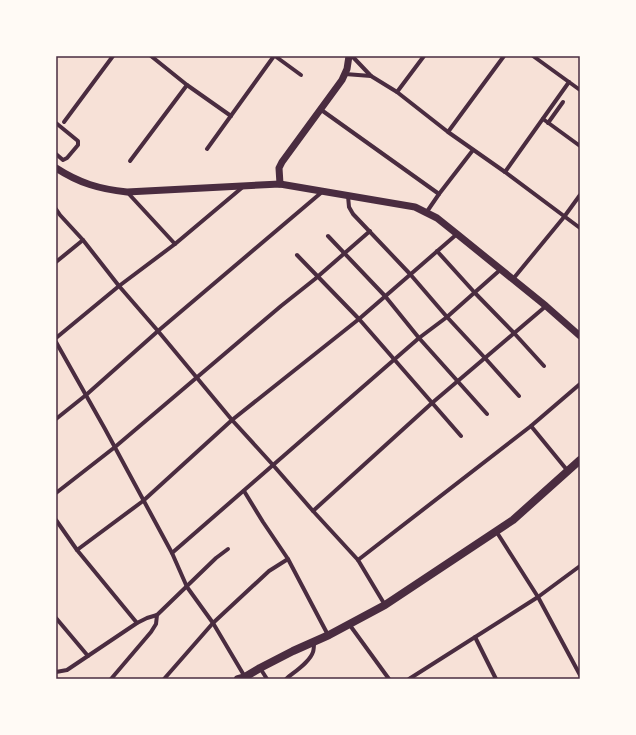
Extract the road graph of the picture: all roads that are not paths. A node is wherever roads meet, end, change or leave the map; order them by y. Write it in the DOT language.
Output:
graph roads {
  1 [pos="113,56"];
  2 [pos="151,56"];
  3 [pos="274,56"];
  4 [pos="349,56"];
  5 [pos="352,56"];
  6 [pos="424,56"];
  7 [pos="504,56"];
  8 [pos="533,56"];
  9 [pos="345,74"];
  10 [pos="301,75"];
  11 [pos="371,76"];
  12 [pos="569,82"];
  13 [pos="187,85"];
  14 [pos="580,90"];
  15 [pos="396,92"];
  16 [pos="563,102"];
  17 [pos="320,109"];
  18 [pos="231,116"];
  19 [pos="543,119"];
  20 [pos="64,122"];
  21 [pos="56,123"];
  22 [pos="548,123"];
  23 [pos="448,132"];
  24 [pos="580,146"];
  25 [pos="207,149"];
  26 [pos="473,150"];
  27 [pos="56,154"];
  28 [pos="130,161"];
  29 [pos="56,168"];
  30 [pos="505,172"];
  31 [pos="280,184"];
  32 [pos="245,186"];
  33 [pos="323,191"];
  34 [pos="127,192"];
  35 [pos="439,194"];
  36 [pos="580,195"];
  37 [pos="348,196"];
  38 [pos="56,209"];
  39 [pos="426,213"];
  40 [pos="564,217"];
  41 [pos="580,228"];
  42 [pos="370,232"];
  43 [pos="457,234"];
  44 [pos="328,236"];
  45 [pos="83,240"];
  46 [pos="175,244"];
  47 [pos="437,251"];
  48 [pos="344,253"];
  49 [pos="297,255"];
  50 [pos="56,262"];
  51 [pos="500,270"];
  52 [pos="410,274"];
  53 [pos="317,277"];
  54 [pos="513,279"];
  55 [pos="119,286"];
  56 [pos="475,293"];
  57 [pos="385,296"];
  58 [pos="546,306"];
  59 [pos="446,316"];
  60 [pos="359,319"];
  61 [pos="158,331"];
  62 [pos="514,333"];
  63 [pos="580,336"];
  64 [pos="56,338"];
  65 [pos="419,338"];
  66 [pos="56,342"];
  67 [pos="485,358"];
  68 [pos="394,360"];
  69 [pos="544,366"];
  70 [pos="197,378"];
  71 [pos="458,381"];
  72 [pos="580,384"];
  73 [pos="86,395"];
  74 [pos="519,396"];
  75 [pos="432,403"];
  76 [pos="487,414"];
  77 [pos="56,419"];
  78 [pos="232,420"];
  79 [pos="530,426"];
  80 [pos="461,436"];
  81 [pos="115,447"];
  82 [pos="580,460"];
  83 [pos="273,465"];
  84 [pos="568,470"];
  85 [pos="244,491"];
  86 [pos="56,493"];
  87 [pos="143,501"];
  88 [pos="312,511"];
  89 [pos="56,520"];
  90 [pos="496,531"];
  91 [pos="228,549"];
  92 [pos="77,550"];
  93 [pos="172,553"];
  94 [pos="288,559"];
  95 [pos="358,560"];
  96 [pos="580,566"];
  97 [pos="187,587"];
  98 [pos="538,597"];
  99 [pos="385,605"];
  100 [pos="157,615"];
  101 [pos="56,618"];
  102 [pos="137,623"];
  103 [pos="213,623"];
  104 [pos="349,624"];
  105 [pos="329,635"];
  106 [pos="475,637"];
  107 [pos="314,642"];
  108 [pos="88,656"];
  109 [pos="260,668"];
  110 [pos="56,672"];
  111 [pos="580,675"];
  112 [pos="242,678"];
  113 [pos="111,679"];
  114 [pos="164,679"];
  115 [pos="267,679"];
  116 [pos="286,679"];
  117 [pos="389,679"];
  118 [pos="410,679"];
  119 [pos="496,679"];
  1 -- 20 [label="street"];
  2 -- 13 [label="street"];
  3 -- 10 [label="street"];
  3 -- 18 [label="street"];
  4 -- 9 [label="street"];
  5 -- 11 [label="street"];
  6 -- 15 [label="street"];
  7 -- 23 [label="street"];
  8 -- 12 [label="street"];
  9 -- 11 [label="street"];
  9 -- 17 [label="street"];
  11 -- 15 [label="street"];
  12 -- 14 [label="street"];
  12 -- 19 [label="street"];
  13 -- 18 [label="street"];
  13 -- 28 [label="street"];
  15 -- 23 [label="street"];
  16 -- 22 [label="street"];
  17 -- 31 [label="street"];
  17 -- 35 [label="street"];
  18 -- 25 [label="street"];
  19 -- 22 [label="street"];
  19 -- 30 [label="street"];
  21 -- 27 [label="street"];
  22 -- 24 [label="street"];
  23 -- 26 [label="street"];
  26 -- 30 [label="street"];
  26 -- 35 [label="street"];
  29 -- 34 [label="street"];
  30 -- 40 [label="street"];
  31 -- 32 [label="street"];
  31 -- 33 [label="street"];
  32 -- 34 [label="street"];
  32 -- 46 [label="street"];
  33 -- 37 [label="street"];
  33 -- 61 [label="street"];
  34 -- 46 [label="street"];
  35 -- 39 [label="street"];
  36 -- 40 [label="street"];
  37 -- 39 [label="street"];
  37 -- 42 [label="street"];
  38 -- 45 [label="street"];
  39 -- 43 [label="street"];
  40 -- 41 [label="street"];
  40 -- 54 [label="street"];
  42 -- 48 [label="street"];
  42 -- 52 [label="street"];
  43 -- 47 [label="street"];
  43 -- 51 [label="street"];
  44 -- 48 [label="street"];
  45 -- 50 [label="street"];
  45 -- 55 [label="street"];
  46 -- 55 [label="street"];
  47 -- 52 [label="street"];
  47 -- 56 [label="street"];
  48 -- 53 [label="street"];
  48 -- 57 [label="street"];
  49 -- 53 [label="street"];
  51 -- 54 [label="street"];
  51 -- 56 [label="street"];
  52 -- 57 [label="street"];
  52 -- 59 [label="street"];
  53 -- 60 [label="street"];
  53 -- 70 [label="street"];
  54 -- 58 [label="street"];
  55 -- 61 [label="street"];
  55 -- 64 [label="street"];
  56 -- 59 [label="street"];
  56 -- 62 [label="street"];
  57 -- 60 [label="street"];
  57 -- 65 [label="street"];
  58 -- 62 [label="street"];
  58 -- 63 [label="street"];
  59 -- 65 [label="street"];
  59 -- 67 [label="street"];
  60 -- 68 [label="street"];
  60 -- 78 [label="street"];
  61 -- 70 [label="street"];
  61 -- 73 [label="street"];
  62 -- 67 [label="street"];
  62 -- 69 [label="street"];
  65 -- 68 [label="street"];
  65 -- 71 [label="street"];
  66 -- 73 [label="street"];
  67 -- 71 [label="street"];
  67 -- 74 [label="street"];
  68 -- 75 [label="street"];
  68 -- 83 [label="street"];
  70 -- 78 [label="street"];
  70 -- 81 [label="street"];
  71 -- 75 [label="street"];
  71 -- 76 [label="street"];
  72 -- 79 [label="street"];
  73 -- 77 [label="street"];
  73 -- 81 [label="street"];
  75 -- 80 [label="street"];
  75 -- 88 [label="street"];
  78 -- 83 [label="street"];
  78 -- 87 [label="street"];
  79 -- 84 [label="street"];
  79 -- 95 [label="street"];
  81 -- 86 [label="street"];
  81 -- 87 [label="street"];
  82 -- 84 [label="main road"];
  83 -- 85 [label="street"];
  83 -- 88 [label="street"];
  84 -- 90 [label="main road"];
  85 -- 93 [label="street"];
  85 -- 94 [label="street"];
  87 -- 92 [label="street"];
  87 -- 93 [label="street"];
  88 -- 95 [label="street"];
  89 -- 92 [label="street"];
  90 -- 98 [label="street"];
  90 -- 99 [label="main road"];
  91 -- 97 [label="street"];
  92 -- 102 [label="street"];
  93 -- 97 [label="street"];
  94 -- 103 [label="street"];
  94 -- 105 [label="street"];
  95 -- 99 [label="street"];
  96 -- 98 [label="street"];
  97 -- 100 [label="street"];
  97 -- 103 [label="street"];
  98 -- 106 [label="street"];
  98 -- 111 [label="street"];
  99 -- 104 [label="main road"];
  100 -- 102 [label="street"];
  100 -- 113 [label="street"];
  101 -- 108 [label="street"];
  102 -- 108 [label="street"];
  103 -- 112 [label="street"];
  103 -- 114 [label="street"];
  104 -- 105 [label="main road"];
  104 -- 117 [label="street"];
  105 -- 107 [label="main road"];
  106 -- 118 [label="street"];
  106 -- 119 [label="street"];
  107 -- 109 [label="main road"];
  107 -- 116 [label="street"];
  108 -- 110 [label="street"];
  109 -- 112 [label="main road"];
  109 -- 115 [label="street"];
}
